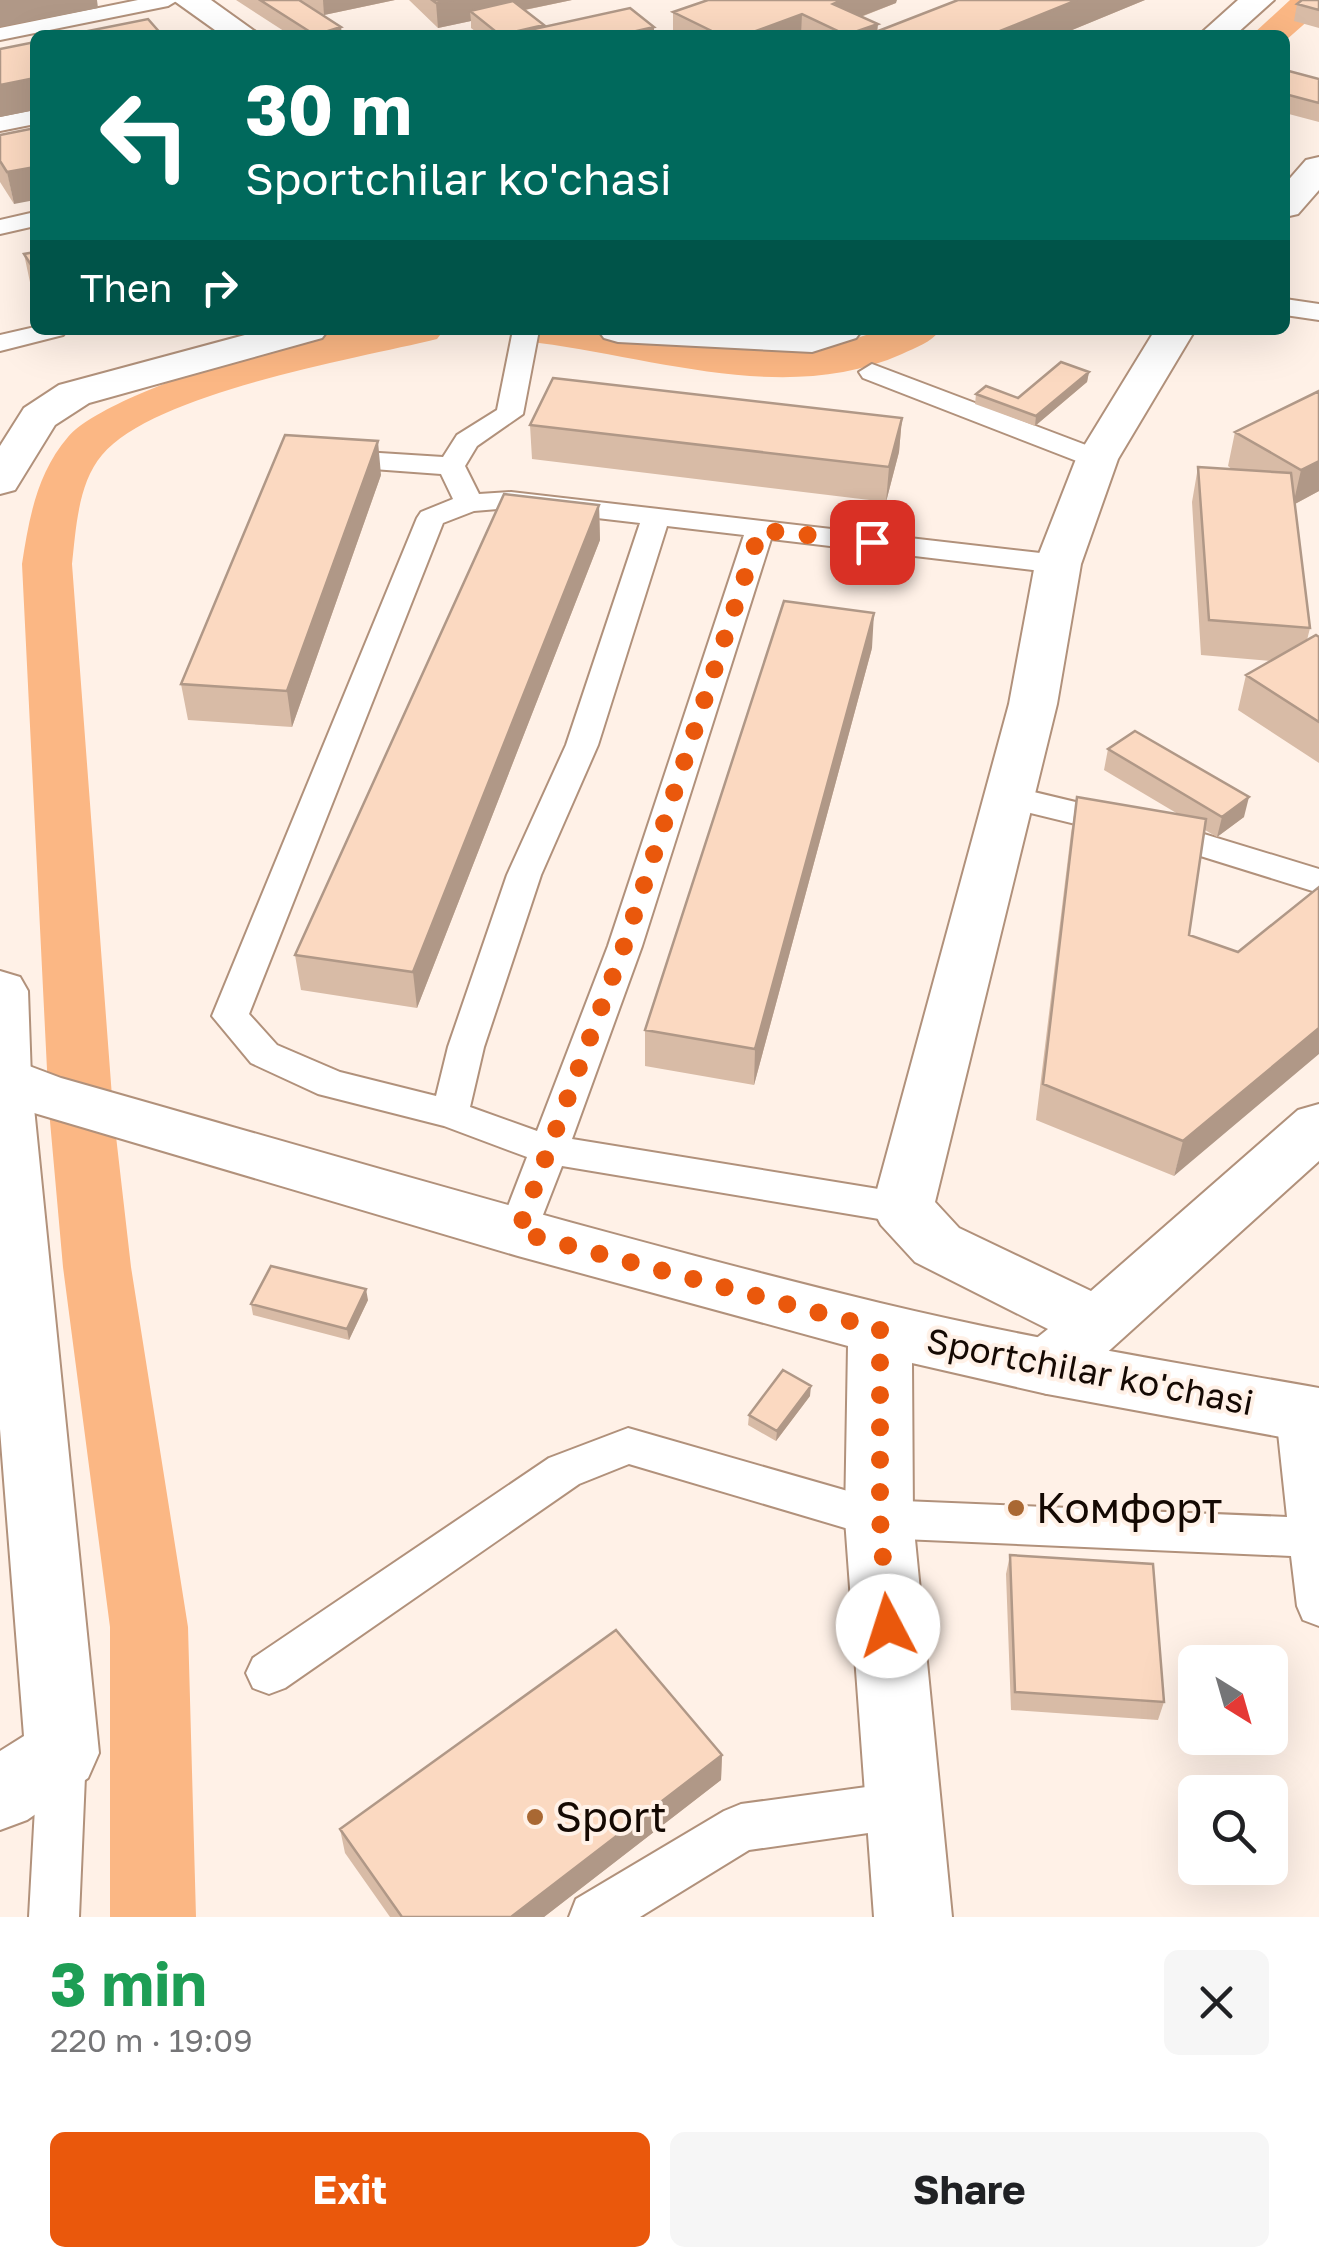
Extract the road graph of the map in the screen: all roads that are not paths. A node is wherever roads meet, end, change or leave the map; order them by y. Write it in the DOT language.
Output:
graph roads {
  1 [pos="168,0"];
  2 [pos="190,0"];
  3 [pos="1258,0"];
  4 [pos="236,30"];
  5 [pos="1221,30"];
  6 [pos="0,34"];
  7 [pos="30,118"];
  8 [pos="0,124"];
  9 [pos="1319,168"];
  10 [pos="1290,200"];
  11 [pos="30,220"];
  12 [pos="0,227"];
  13 [pos="1290,308"];
  14 [pos="1319,312"];
  15 [pos="33,335"];
  16 [pos="290,335"];
  17 [pos="715,335"];
  18 [pos="827,335"];
  19 [pos="1173,335"];
  20 [pos="523,341"];
  21 [pos="0,343"];
  22 [pos="872,372"];
  23 [pos="309,457"];
  24 [pos="1097,459"];
  25 [pos="451,466"];
  26 [pos="0,481"];
  27 [pos="469,503"];
  28 [pos="656,516"];
  29 [pos="760,530"];
  30 [pos="1058,564"];
  31 [pos="1009,797"];
  32 [pos="1319,882"];
  33 [pos="0,990"];
  34 [pos="16,1083"];
  35 [pos="450,1114"];
  36 [pos="1319,1126"];
  37 [pos="546,1149"];
  38 [pos="903,1208"];
  39 [pos="518,1232"];
  40 [pos="1098,1324"];
  41 [pos="880,1329"];
  42 [pos="1047,1367"];
  43 [pos="1308,1415"];
  44 [pos="880,1519"];
  45 [pos="1311,1538"];
  46 [pos="1319,1606"];
  47 [pos="269,1673"];
  48 [pos="62,1753"];
  49 [pos="0,1794"];
  50 [pos="903,1805"];
  51 [pos="54,1917"];
  52 [pos="594,1917"];
  53 [pos="913,1917"];
  1 -- 6 [label="lane"];
  2 -- 4 [label="street"];
  3 -- 5 [label="street"];
  7 -- 8 [label="lane"];
  9 -- 10 [label="street"];
  11 -- 12 [label="lane"];
  13 -- 14 [label="lane"];
  15 -- 21 [label="lane"];
  16 -- 26 [label="street"];
  17 -- 18 [label="street"];
  19 -- 24 [label="street"];
  20 -- 25 [label="lane"];
  22 -- 24 [label="lane"];
  23 -- 25 [label="lane"];
  24 -- 30 [label="street"];
  25 -- 27 [label="lane"];
  27 -- 28 [label="lane"];
  27 -- 35 [label="lane"];
  28 -- 29 [label="lane"];
  28 -- 35 [label="lane"];
  29 -- 30 [label="lane"];
  29 -- 37 [label="lane"];
  30 -- 31 [label="street"];
  31 -- 32 [label="lane"];
  31 -- 38 [label="street"];
  33 -- 34 [label="street"];
  34 -- 39 [label="street, Sportchilar ko'chasi"];
  34 -- 48 [label="street"];
  35 -- 37 [label="lane"];
  36 -- 40 [label="street"];
  37 -- 38 [label="lane"];
  37 -- 39 [label="lane"];
  38 -- 40 [label="street"];
  39 -- 41 [label="street, Sportchilar ko'chasi"];
  40 -- 42 [label="street"];
  41 -- 42 [label="street, Sportchilar ko'chasi"];
  41 -- 44 [label="street"];
  42 -- 43 [label="street, Sportchilar ko'chasi"];
  43 -- 45 [label="lane"];
  44 -- 45 [label="lane"];
  44 -- 47 [label="lane"];
  44 -- 50 [label="street"];
  45 -- 46 [label="lane"];
  48 -- 49 [label="street"];
  48 -- 51 [label="lane"];
  50 -- 52 [label="lane"];
  50 -- 53 [label="street"];
}
